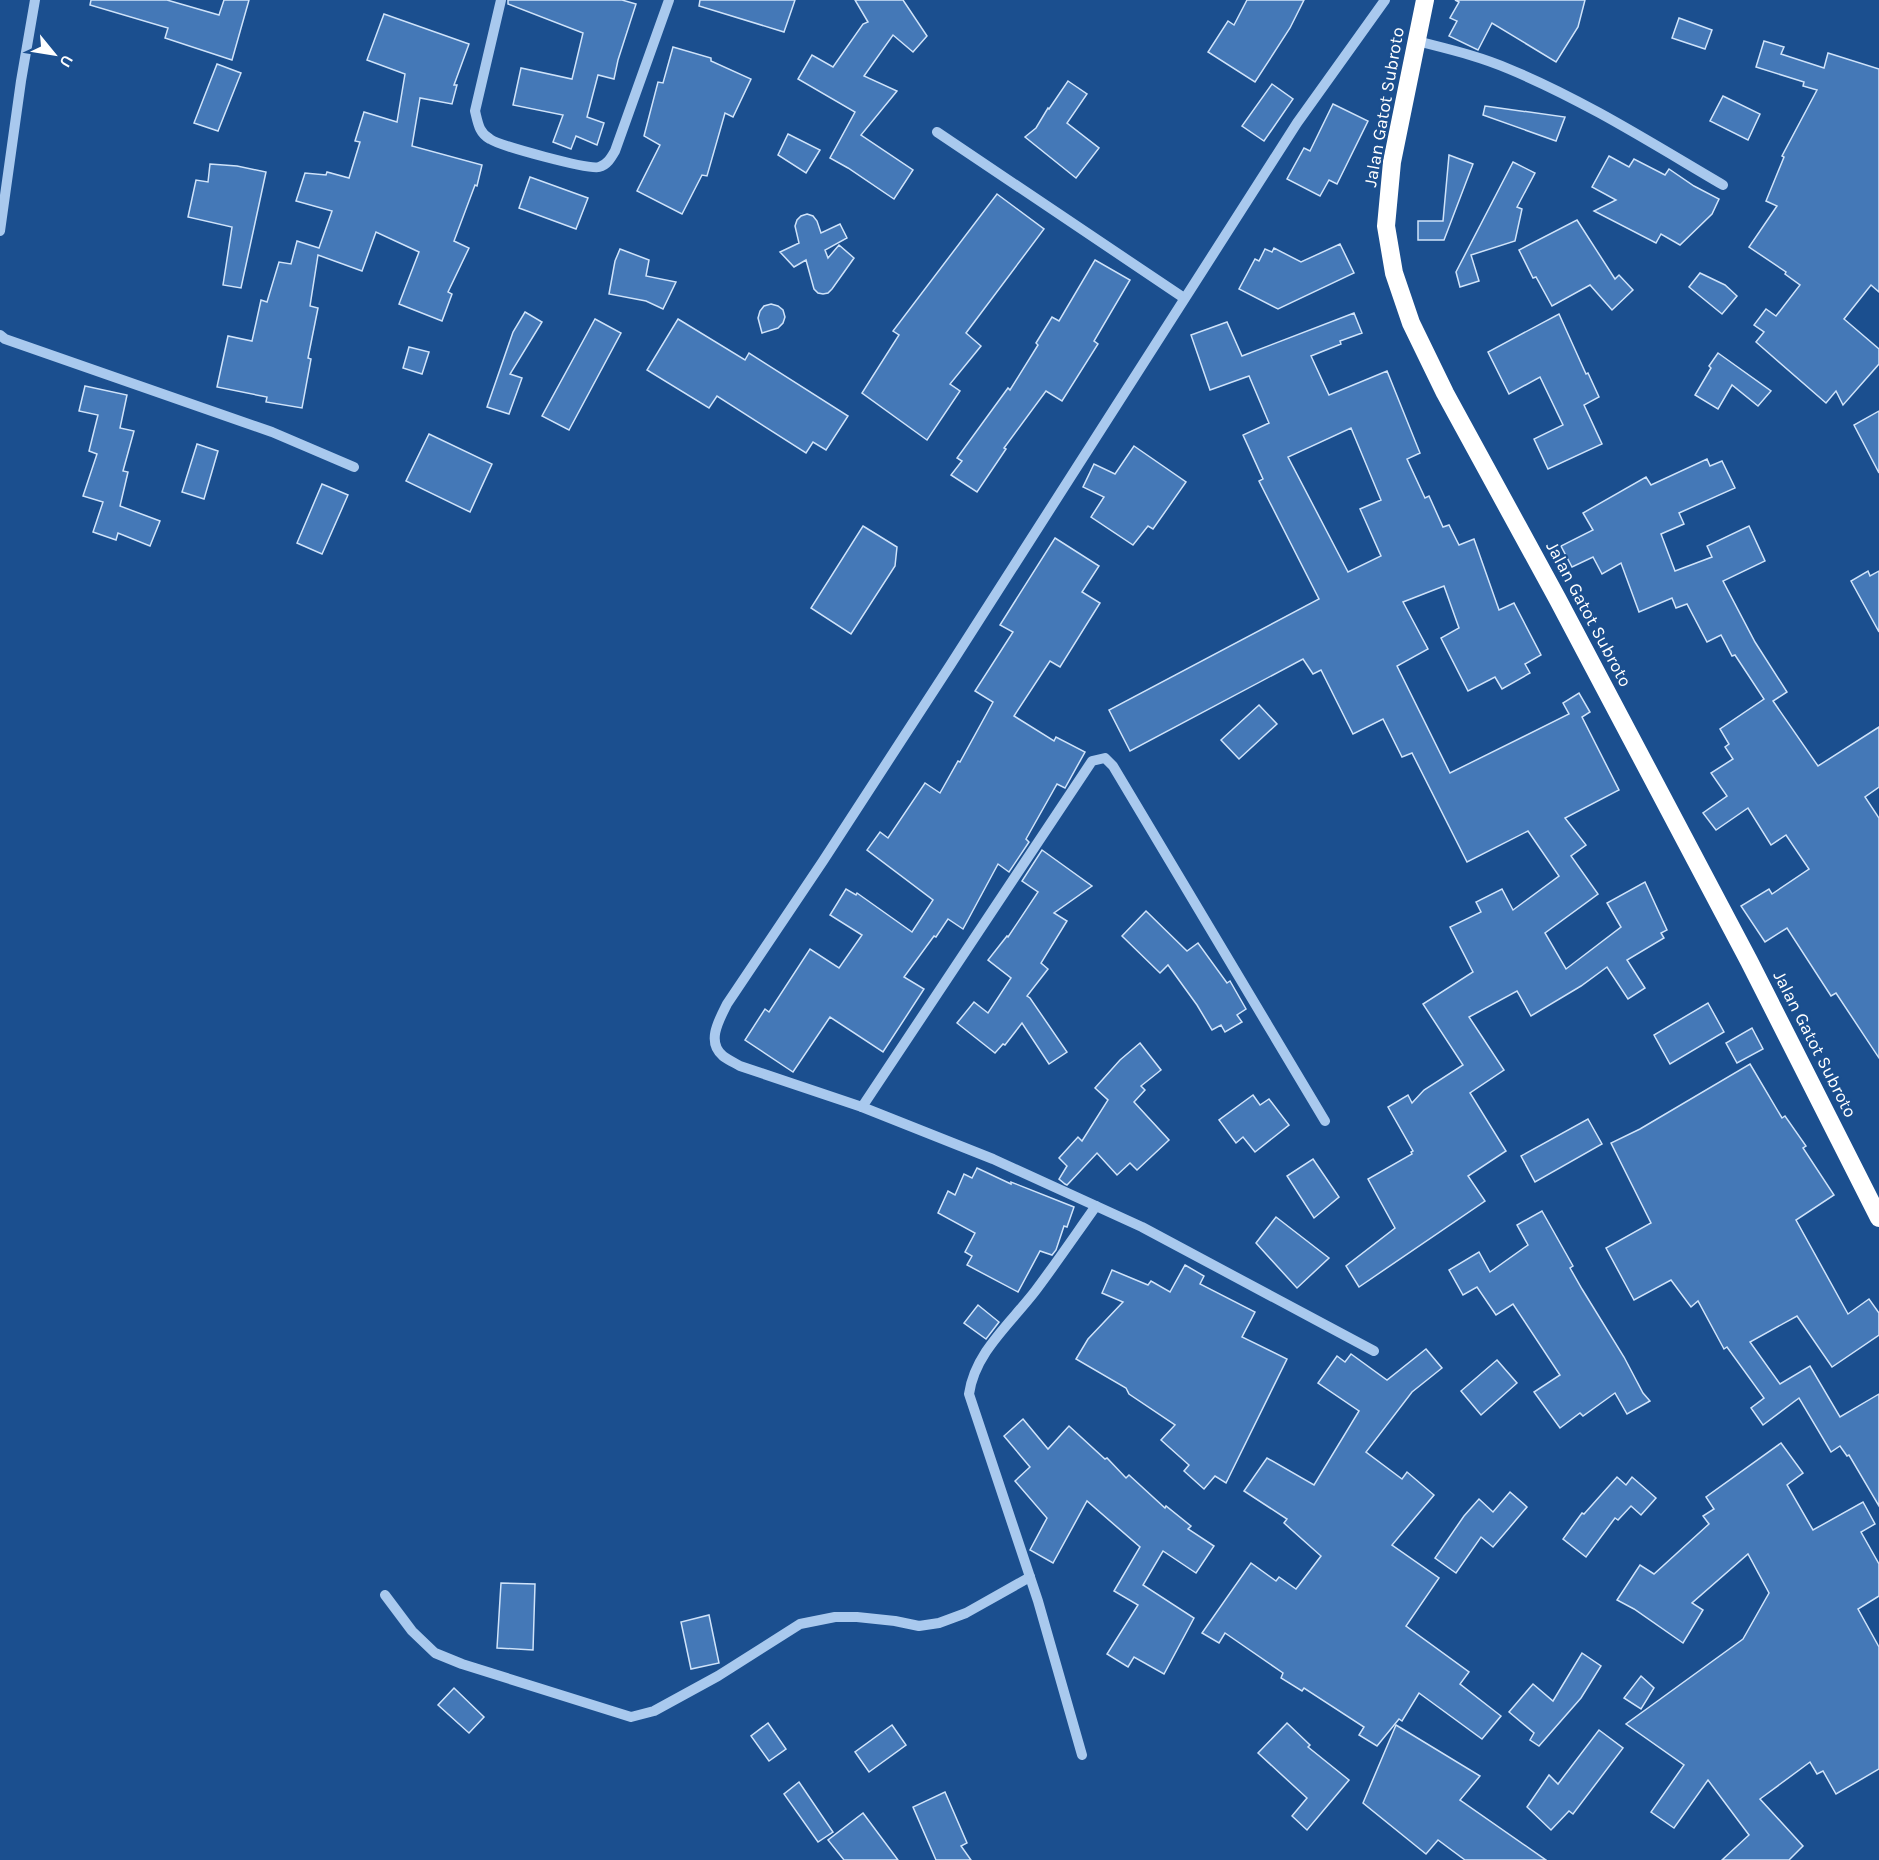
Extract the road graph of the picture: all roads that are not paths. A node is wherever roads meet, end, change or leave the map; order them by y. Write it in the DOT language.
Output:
graph roads {
  1 [pos="35,0"];
  2 [pos="501,0"];
  3 [pos="669,0"];
  4 [pos="1385,0"];
  5 [pos="1425,0"];
  6 [pos="1417,41"];
  7 [pos="937,132"];
  8 [pos="1723,185"];
  9 [pos="0,231"];
  10 [pos="1184,298"];
  11 [pos="0,335"];
  12 [pos="354,467"];
  13 [pos="862,1107"];
  14 [pos="1325,1121"];
  15 [pos="1096,1206"];
  16 [pos="1879,1218"];
  17 [pos="1374,1352"];
  18 [pos="1030,1577"];
  19 [pos="385,1595"];
  20 [pos="1082,1755"];
  1 -- 9 [label="street"];
  2 -- 3 [label="street"];
  4 -- 10 [label="street"];
  5 -- 6 [label="highway, Jalan Gatot Subroto"];
  6 -- 8 [label="street"];
  6 -- 16 [label="highway, Jalan Gatot Subroto"];
  7 -- 10 [label="street"];
  10 -- 13 [label="street"];
  11 -- 12 [label="street"];
  13 -- 14 [label="street"];
  13 -- 15 [label="street"];
  15 -- 17 [label="street"];
  15 -- 18 [label="street"];
  18 -- 19 [label="street"];
  18 -- 20 [label="street"];
}
